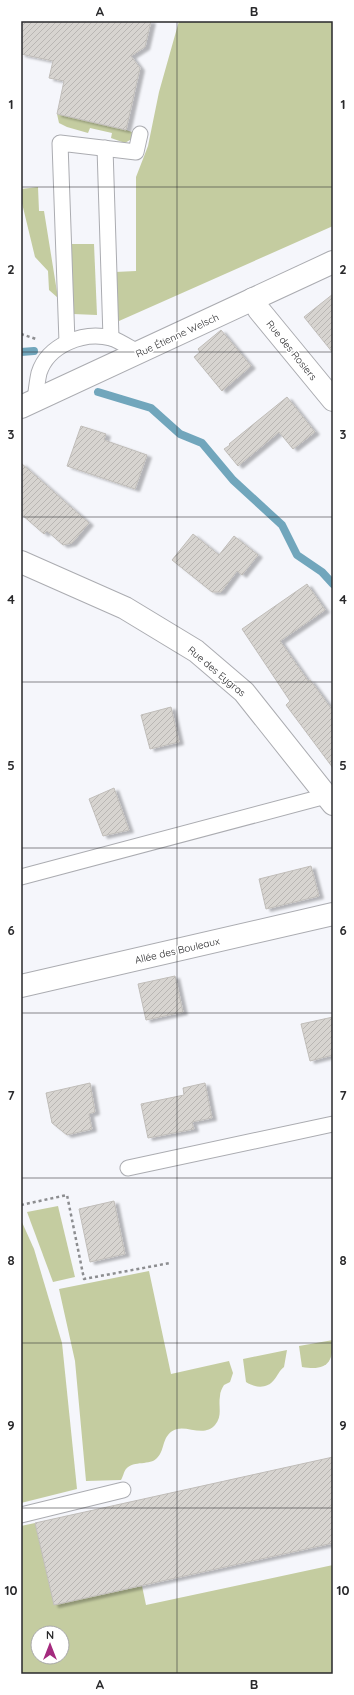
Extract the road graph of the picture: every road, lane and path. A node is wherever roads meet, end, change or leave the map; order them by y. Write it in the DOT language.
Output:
graph roads {
  1 [pos="140,134"];
  2 [pos="105,148"];
  3 [pos="333,262"];
  4 [pos="253,299"];
  5 [pos="111,338"];
  6 [pos="67,342"];
  7 [pos="139,353"];
  8 [pos="333,400"];
  9 [pos="28,404"];
  10 [pos="21,562"];
  11 [pos="330,800"];
  12 [pos="21,877"];
  13 [pos="333,914"];
  14 [pos="21,986"];
  15 [pos="333,1124"];
  16 [pos="128,1168"];
  17 [pos="21,1205"];
  18 [pos="170,1263"];
  19 [pos="122,1490"];
  20 [pos="21,1515"];
  1 -- 2 [label="lane"];
  2 -- 5 [label="lane"];
  2 -- 6 [label="lane"];
  3 -- 4 [label="street, Rue Étienne Welsch"];
  4 -- 7 [label="street, Rue Étienne Welsch"];
  4 -- 8 [label="street, Rue des Rosiers"];
  5 -- 6 [label="lane"];
  5 -- 7 [label="lane"];
  6 -- 9 [label="lane"];
  7 -- 9 [label="street, Rue Étienne Welsch"];
  10 -- 11 [label="street, Rue des Eygras"];
  11 -- 12 [label="lane"];
  13 -- 14 [label="street, Allée des Bouleaux"];
  15 -- 16 [label="lane"];
  17 -- 18 [label="path"];
  19 -- 20 [label="lane"];
}
